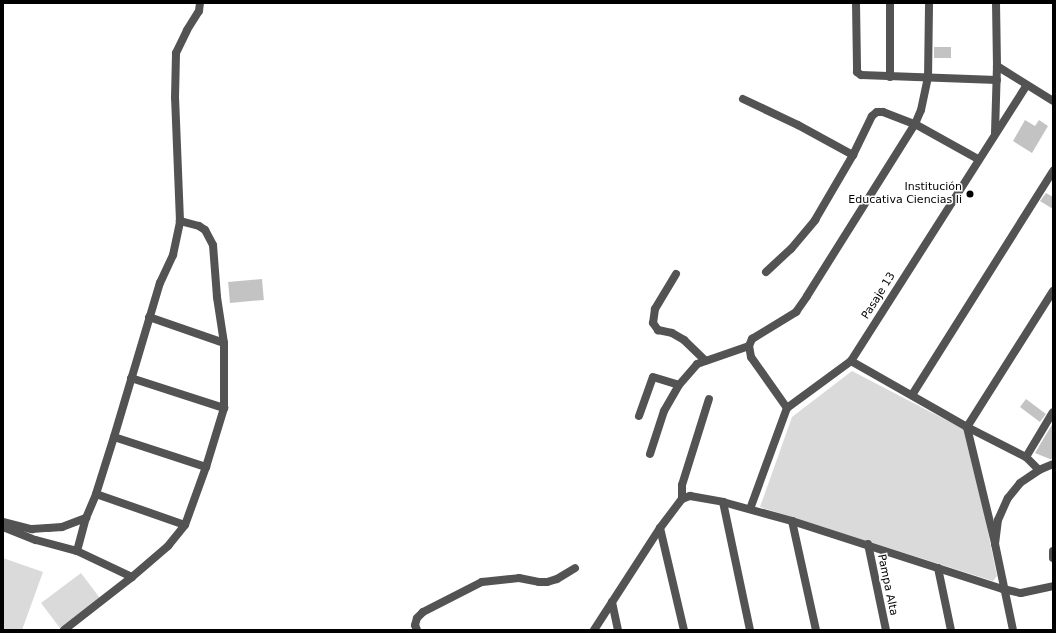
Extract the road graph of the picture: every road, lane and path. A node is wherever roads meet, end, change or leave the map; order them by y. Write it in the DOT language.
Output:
graph roads {
  1 [pos="200,3"];
  2 [pos="856,3"];
  3 [pos="890,3"];
  4 [pos="929,3"];
  5 [pos="996,3"];
  6 [pos="997,66"];
  7 [pos="890,77"];
  8 [pos="928,78"];
  9 [pos="997,80"];
  10 [pos="1027,84"];
  11 [pos="743,100"];
  12 [pos="1053,101"];
  13 [pos="915,124"];
  14 [pos="995,134"];
  15 [pos="853,155"];
  16 [pos="978,159"];
  17 [pos="1053,171"];
  18 [pos="180,221"];
  19 [pos="766,272"];
  20 [pos="676,274"];
  21 [pos="1053,291"];
  22 [pos="150,317"];
  23 [pos="224,343"];
  24 [pos="749,346"];
  25 [pos="706,361"];
  26 [pos="851,361"];
  27 [pos="131,378"];
  28 [pos="679,385"];
  29 [pos="912,395"];
  30 [pos="709,399"];
  31 [pos="224,408"];
  32 [pos="787,408"];
  33 [pos="1053,412"];
  34 [pos="639,416"];
  35 [pos="967,427"];
  36 [pos="114,437"];
  37 [pos="650,454"];
  38 [pos="1026,457"];
  39 [pos="1053,464"];
  40 [pos="206,467"];
  41 [pos="1039,470"];
  42 [pos="96,494"];
  43 [pos="682,499"];
  44 [pos="723,502"];
  45 [pos="750,509"];
  46 [pos="86,518"];
  47 [pos="792,521"];
  48 [pos="3,522"];
  49 [pos="185,525"];
  50 [pos="3,527"];
  51 [pos="660,528"];
  52 [pos="868,544"];
  53 [pos="995,544"];
  54 [pos="77,551"];
  55 [pos="1053,551"];
  56 [pos="1053,558"];
  57 [pos="575,568"];
  58 [pos="938,568"];
  59 [pos="132,577"];
  60 [pos="1053,586"];
  61 [pos="1003,589"];
  62 [pos="612,602"];
  63 [pos="64,630"];
  64 [pos="417,630"];
  65 [pos="594,630"];
  66 [pos="618,630"];
  67 [pos="684,630"];
  68 [pos="750,630"];
  69 [pos="816,630"];
  70 [pos="886,630"];
  71 [pos="952,630"];
  72 [pos="1013,630"];
  1 -- 18 [label="street"];
  2 -- 7 [label="street"];
  3 -- 7 [label="street"];
  4 -- 8 [label="street"];
  5 -- 6 [label="street"];
  6 -- 9 [label="street"];
  6 -- 10 [label="street"];
  7 -- 8 [label="street"];
  8 -- 9 [label="street"];
  8 -- 13 [label="street"];
  9 -- 14 [label="street"];
  10 -- 12 [label="street"];
  10 -- 14 [label="street, Pasaje 13"];
  11 -- 15 [label="street"];
  13 -- 15 [label="street"];
  13 -- 16 [label="street"];
  13 -- 24 [label="street"];
  14 -- 16 [label="street, Pasaje 13"];
  15 -- 19 [label="street"];
  16 -- 26 [label="street, Pasaje 13"];
  17 -- 29 [label="street"];
  18 -- 22 [label="street"];
  18 -- 23 [label="street"];
  20 -- 25 [label="street"];
  21 -- 35 [label="street"];
  22 -- 23 [label="street"];
  22 -- 27 [label="street"];
  23 -- 31 [label="street"];
  24 -- 25 [label="street"];
  24 -- 32 [label="street"];
  25 -- 28 [label="street"];
  26 -- 29 [label="street"];
  26 -- 32 [label="street, Pasaje 13"];
  27 -- 31 [label="street"];
  27 -- 36 [label="street"];
  28 -- 34 [label="street"];
  28 -- 37 [label="street"];
  29 -- 35 [label="street"];
  30 -- 43 [label="street"];
  31 -- 40 [label="street"];
  32 -- 45 [label="street"];
  33 -- 38 [label="street"];
  35 -- 38 [label="street"];
  35 -- 53 [label="street"];
  36 -- 40 [label="street"];
  36 -- 42 [label="street"];
  38 -- 41 [label="street"];
  39 -- 41 [label="street"];
  40 -- 49 [label="street"];
  41 -- 53 [label="street"];
  42 -- 46 [label="street"];
  42 -- 49 [label="street"];
  43 -- 44 [label="street"];
  43 -- 51 [label="street"];
  44 -- 45 [label="street"];
  44 -- 68 [label="street"];
  45 -- 47 [label="street"];
  46 -- 48 [label="street"];
  46 -- 54 [label="street"];
  47 -- 52 [label="street"];
  47 -- 69 [label="street"];
  49 -- 59 [label="street"];
  50 -- 54 [label="street"];
  51 -- 62 [label="street"];
  51 -- 67 [label="street"];
  52 -- 58 [label="street"];
  52 -- 70 [label="street, Pampa Alta"];
  53 -- 61 [label="street"];
  54 -- 59 [label="street"];
  55 -- 56 [label="street"];
  57 -- 64 [label="street"];
  58 -- 61 [label="street"];
  58 -- 71 [label="street"];
  59 -- 63 [label="street"];
  60 -- 61 [label="street"];
  61 -- 72 [label="street"];
  62 -- 65 [label="street"];
  62 -- 66 [label="street"];
}
